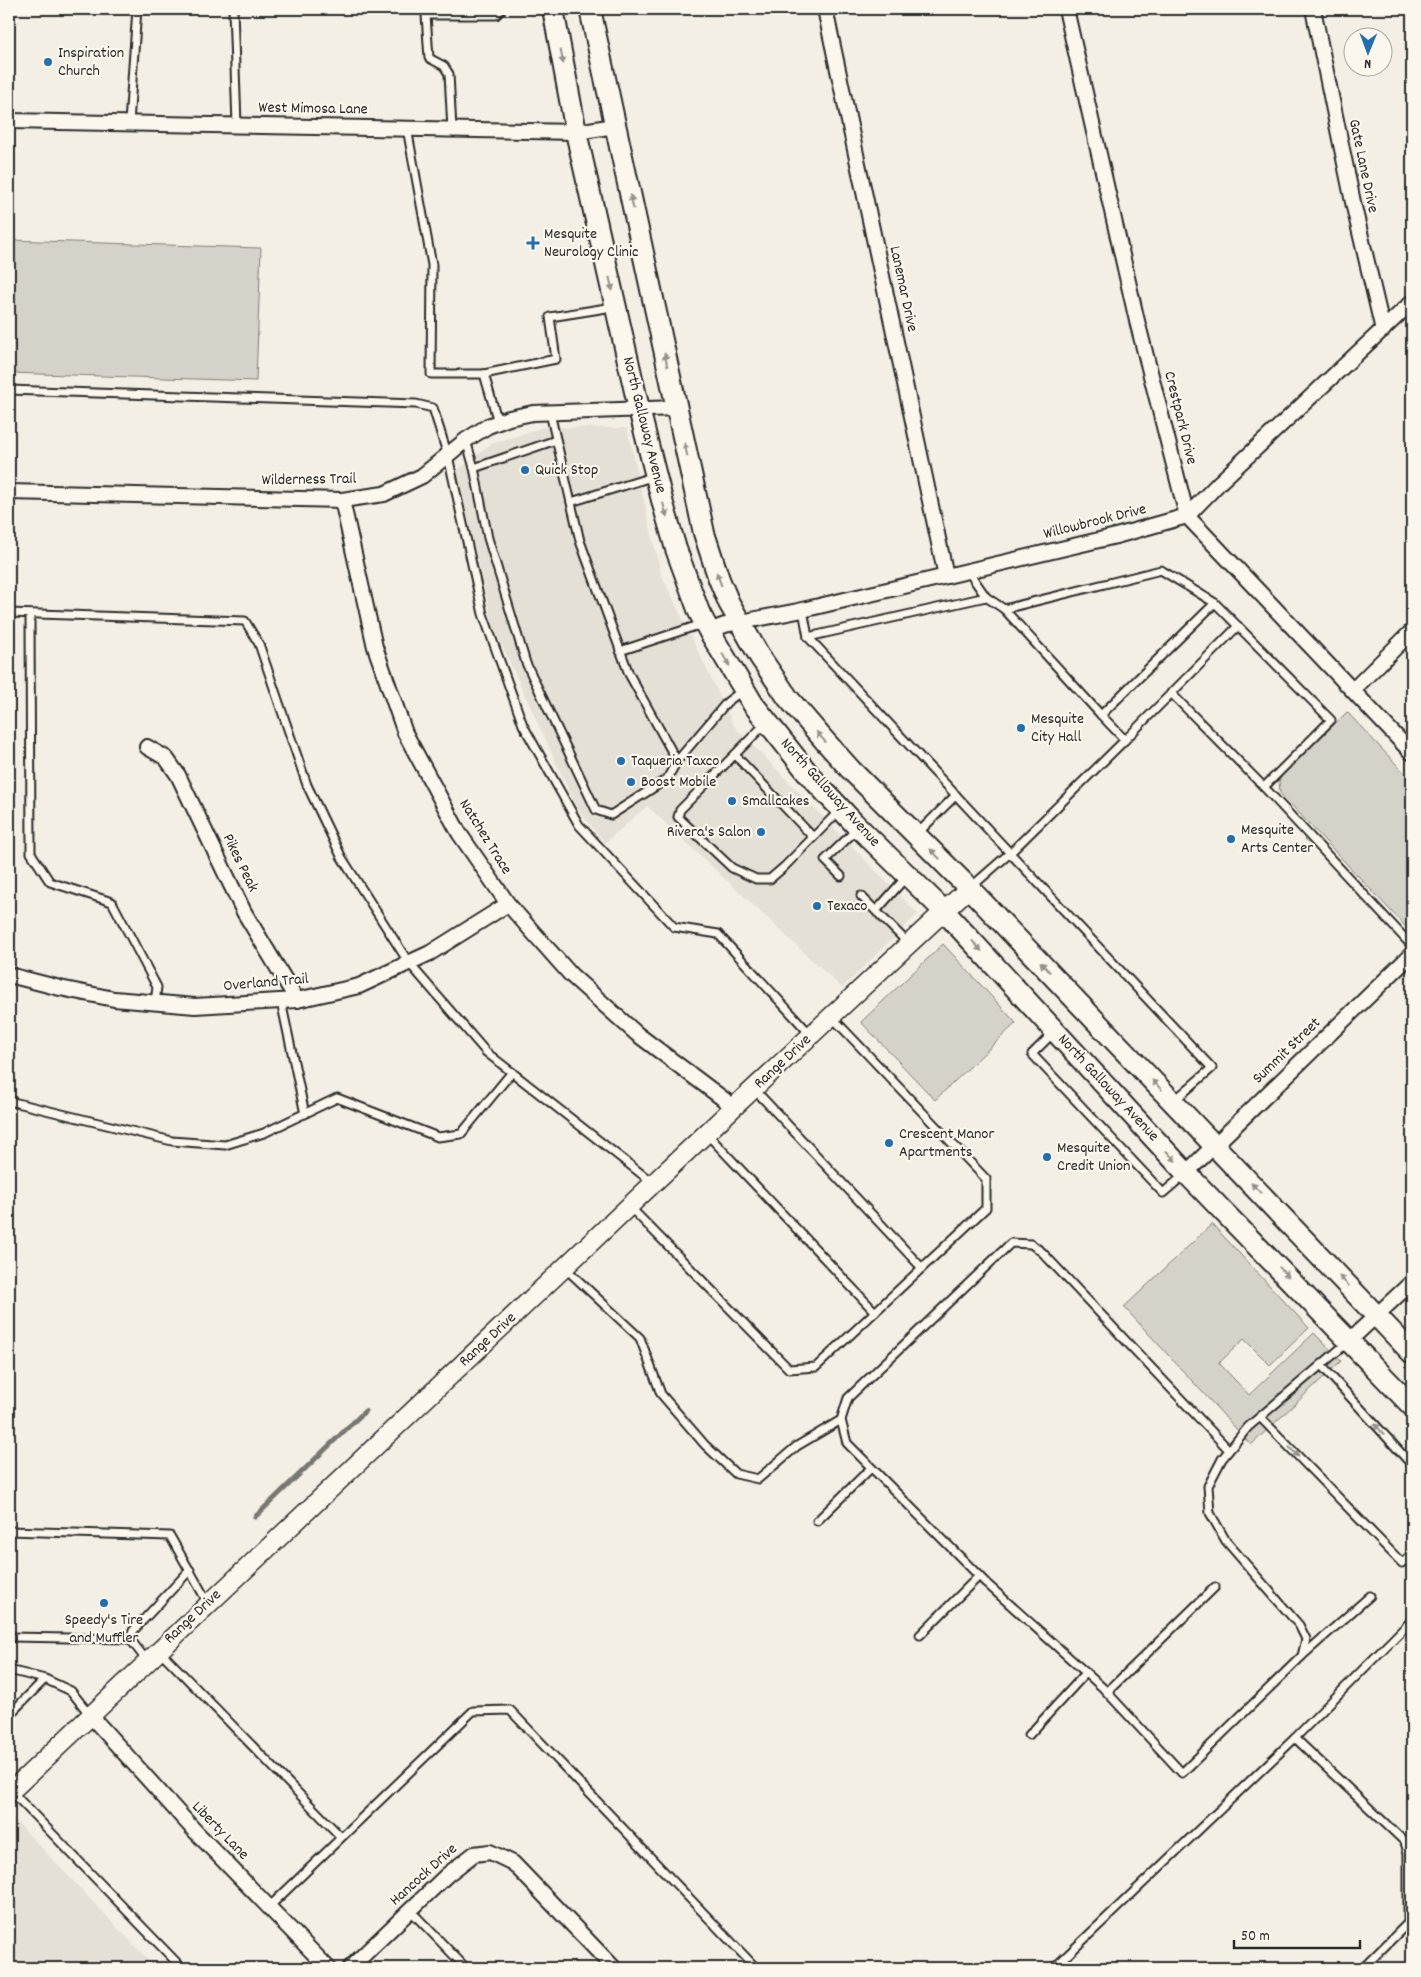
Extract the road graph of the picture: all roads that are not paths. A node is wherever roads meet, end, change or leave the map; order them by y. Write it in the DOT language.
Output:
graph roads {
  1 [pos="137,9"];
  2 [pos="233,9"];
  3 [pos="502,9"];
  4 [pos="553,9"];
  5 [pos="590,9"];
  6 [pos="825,9"];
  7 [pos="1066,9"];
  8 [pos="1313,9"];
  9 [pos="9,121"];
  10 [pos="129,123"];
  11 [pos="237,125"];
  12 [pos="616,126"];
  13 [pos="407,128"];
  14 [pos="452,129"];
  15 [pos="576,132"];
  16 [pos="1412,302"];
  17 [pos="616,307"];
  18 [pos="1383,330"];
  19 [pos="484,374"];
  20 [pos="9,390"];
  21 [pos="676,408"];
  22 [pos="639,409"];
  23 [pos="550,413"];
  24 [pos="498,422"];
  25 [pos="466,440"];
  26 [pos="556,440"];
  27 [pos="448,456"];
  28 [pos="474,468"];
  29 [pos="656,476"];
  30 [pos="9,492"];
  31 [pos="342,500"];
  32 [pos="571,502"];
  33 [pos="1187,516"];
  34 [pos="968,571"];
  35 [pos="946,576"];
  36 [pos="986,597"];
  37 [pos="1215,603"];
  38 [pos="1004,609"];
  39 [pos="803,610"];
  40 [pos="9,613"];
  41 [pos="30,614"];
  42 [pos="740,622"];
  43 [pos="1238,626"];
  44 [pos="707,627"];
  45 [pos="1412,631"];
  46 [pos="808,637"];
  47 [pos="620,651"];
  48 [pos="744,689"];
  49 [pos="1353,690"];
  50 [pos="1171,693"];
  51 [pos="1101,715"];
  52 [pos="767,722"];
  53 [pos="1125,740"];
  54 [pos="147,747"];
  55 [pos="1412,753"];
  56 [pos="735,755"];
  57 [pos="678,761"];
  58 [pos="1264,787"];
  59 [pos="956,795"];
  60 [pos="841,809"];
  61 [pos="858,828"];
  62 [pos="916,835"];
  63 [pos="813,837"];
  64 [pos="1010,853"];
  65 [pos="908,875"];
  66 [pos="841,876"];
  67 [pos="969,888"];
  68 [pos="861,896"];
  69 [pos="508,904"];
  70 [pos="876,911"];
  71 [pos="944,911"];
  72 [pos="909,944"];
  73 [pos="1412,946"];
  74 [pos="1412,954"];
  75 [pos="409,963"];
  76 [pos="9,974"];
  77 [pos="297,1000"];
  78 [pos="281,1001"];
  79 [pos="155,1003"];
  80 [pos="831,1016"];
  81 [pos="1055,1031"];
  82 [pos="811,1035"];
  83 [pos="512,1072"];
  84 [pos="754,1089"];
  85 [pos="9,1101"];
  86 [pos="1173,1102"];
  87 [pos="734,1107"];
  88 [pos="305,1114"];
  89 [pos="706,1133"];
  90 [pos="1215,1146"];
  91 [pos="1186,1173"];
  92 [pos="654,1183"];
  93 [pos="629,1206"];
  94 [pos="564,1267"];
  95 [pos="922,1268"];
  96 [pos="1412,1282"];
  97 [pos="875,1312"];
  98 [pos="1378,1316"];
  99 [pos="1350,1340"];
  100 [pos="1412,1353"];
  101 [pos="1320,1365"];
  102 [pos="1412,1406"];
  103 [pos="1260,1417"];
  104 [pos="841,1420"];
  105 [pos="1229,1450"];
  106 [pos="1412,1465"];
  107 [pos="871,1468"];
  108 [pos="817,1520"];
  109 [pos="9,1531"];
  110 [pos="1412,1554"];
  111 [pos="190,1570"];
  112 [pos="979,1576"];
  113 [pos="1215,1587"];
  114 [pos="1370,1596"];
  115 [pos="209,1603"];
  116 [pos="1412,1620"];
  117 [pos="920,1635"];
  118 [pos="9,1637"];
  119 [pos="130,1639"];
  120 [pos="153,1655"];
  121 [pos="1302,1656"];
  122 [pos="9,1670"];
  123 [pos="1086,1672"];
  124 [pos="46,1679"];
  125 [pos="1107,1692"];
  126 [pos="9,1715"];
  127 [pos="90,1715"];
  128 [pos="1030,1735"];
  129 [pos="1295,1738"];
  130 [pos="10,1792"];
  131 [pos="341,1837"];
  132 [pos="269,1907"];
  133 [pos="410,1910"];
  134 [pos="182,1968"];
  135 [pos="328,1968"];
  136 [pos="350,1968"];
  137 [pos="466,1968"];
  138 [pos="614,1968"];
  139 [pos="756,1968"];
  140 [pos="1054,1968"];
  141 [pos="1362,1968"];
  1 -- 10 [label="lane"];
  2 -- 11 [label="lane"];
  3 -- 14 [label="lane"];
  4 -- 15 [label="main road, North Galloway Avenue, one-way"];
  5 -- 12 [label="main road, North Galloway Avenue"];
  6 -- 35 [label="street, Lanemar Drive"];
  7 -- 33 [label="street, Crestpark Drive"];
  8 -- 18 [label="street, Gate Lane Drive"];
  9 -- 10 [label="street, West Mimosa Lane"];
  10 -- 11 [label="street, West Mimosa Lane"];
  11 -- 13 [label="street, West Mimosa Lane"];
  12 -- 15 [label="street, West Mimosa Lane"];
  21 -- 12 [label="main road, North Galloway Avenue, one-way"];
  13 -- 14 [label="street, West Mimosa Lane"];
  13 -- 19 [label="lane"];
  14 -- 15 [label="street, West Mimosa Lane"];
  15 -- 17 [label="main road, North Galloway Avenue, one-way"];
  16 -- 18 [label="street"];
  17 -- 19 [label="lane"];
  17 -- 22 [label="main road, North Galloway Avenue"];
  18 -- 33 [label="street"];
  19 -- 24 [label="lane"];
  20 -- 27 [label="lane"];
  21 -- 22 [label="street, Wilderness Trail"];
  42 -- 21 [label="main road, North Galloway Avenue, one-way"];
  22 -- 23 [label="street, Wilderness Trail"];
  22 -- 29 [label="main road, North Galloway Avenue"];
  23 -- 24 [label="street, Wilderness Trail"];
  23 -- 26 [label="lane"];
  24 -- 25 [label="street, Wilderness Trail"];
  25 -- 27 [label="street, Wilderness Trail"];
  25 -- 28 [label="lane"];
  26 -- 28 [label="lane"];
  26 -- 32 [label="lane"];
  27 -- 31 [label="street, Wilderness Trail"];
  27 -- 82 [label="lane"];
  28 -- 57 [label="lane"];
  29 -- 32 [label="lane"];
  29 -- 44 [label="main road, North Galloway Avenue, one-way"];
  30 -- 31 [label="street, Wilderness Trail"];
  31 -- 69 [label="street, Natchez Trace"];
  32 -- 47 [label="lane"];
  33 -- 34 [label="street, Willowbrook Drive"];
  33 -- 49 [label="street, Crestpark Drive"];
  34 -- 35 [label="street, Willowbrook Drive"];
  34 -- 36 [label="lane"];
  35 -- 39 [label="street, Willowbrook Drive"];
  36 -- 38 [label="lane"];
  36 -- 46 [label="lane"];
  37 -- 38 [label="lane"];
  37 -- 43 [label="lane"];
  37 -- 51 [label="lane"];
  38 -- 51 [label="lane"];
  39 -- 42 [label="street, Willowbrook Drive"];
  39 -- 46 [label="lane"];
  40 -- 41 [label="lane"];
  41 -- 75 [label="lane"];
  41 -- 79 [label="lane"];
  42 -- 44 [label="street, Willowbrook Drive"];
  62 -- 42 [label="main road, North Galloway Avenue, one-way"];
  43 -- 50 [label="lane"];
  43 -- 58 [label="lane"];
  44 -- 47 [label="lane"];
  44 -- 48 [label="main road, North Galloway Avenue, one-way"];
  45 -- 49 [label="street"];
  46 -- 59 [label="lane"];
  47 -- 57 [label="lane"];
  48 -- 52 [label="main road, North Galloway Avenue"];
  48 -- 57 [label="lane"];
  49 -- 55 [label="street, Crestpark Drive"];
  50 -- 53 [label="lane"];
  50 -- 58 [label="lane"];
  51 -- 53 [label="lane"];
  52 -- 56 [label="lane"];
  52 -- 60 [label="main road, North Galloway Avenue"];
  53 -- 64 [label="lane"];
  54 -- 77 [label="street, Pikes Peak"];
  56 -- 63 [label="lane"];
  56 -- 63 [label="lane"];
  58 -- 73 [label="lane"];
  59 -- 62 [label="lane"];
  59 -- 64 [label="lane"];
  60 -- 61 [label="main road, North Galloway Avenue"];
  60 -- 63 [label="lane"];
  61 -- 65 [label="main road, North Galloway Avenue"];
  61 -- 66 [label="lane"];
  67 -- 62 [label="main road, North Galloway Avenue, one-way"];
  64 -- 67 [label="lane"];
  64 -- 86 [label="lane"];
  65 -- 70 [label="lane"];
  65 -- 71 [label="main road, North Galloway Avenue"];
  67 -- 71 [label="street, Range Drive"];
  86 -- 67 [label="main road, North Galloway Avenue, one-way"];
  68 -- 70 [label="lane"];
  69 -- 75 [label="street, Overland Trail"];
  69 -- 87 [label="street, Natchez Trace"];
  70 -- 72 [label="lane"];
  71 -- 72 [label="street, Range Drive"];
  71 -- 81 [label="main road, North Galloway Avenue, one-way"];
  72 -- 80 [label="street, Range Drive"];
  74 -- 90 [label="street, Summit Street"];
  75 -- 77 [label="street, Overland Trail"];
  75 -- 83 [label="lane"];
  76 -- 79 [label="street, Overland Trail"];
  77 -- 78 [label="street, Overland Trail"];
  78 -- 79 [label="street, Overland Trail"];
  78 -- 88 [label="lane"];
  80 -- 82 [label="street, Range Drive"];
  80 -- 95 [label="lane"];
  81 -- 91 [label="main road, North Galloway Avenue, one-way"];
  81 -- 91 [label="lane"];
  82 -- 84 [label="street, Range Drive"];
  83 -- 88 [label="lane"];
  83 -- 92 [label="lane"];
  84 -- 87 [label="street, Range Drive"];
  84 -- 95 [label="lane"];
  85 -- 88 [label="lane"];
  86 -- 90 [label="main road, North Galloway Avenue"];
  87 -- 89 [label="street, Range Drive"];
  89 -- 92 [label="street, Range Drive"];
  89 -- 97 [label="lane"];
  90 -- 91 [label="street, Summit Street"];
  98 -- 90 [label="main road, North Galloway Avenue, one-way"];
  91 -- 99 [label="main road, North Galloway Avenue, one-way"];
  92 -- 93 [label="street, Range Drive"];
  93 -- 94 [label="street, Range Drive"];
  93 -- 97 [label="lane"];
  94 -- 104 [label="lane"];
  94 -- 115 [label="street, Range Drive"];
  95 -- 97 [label="lane"];
  96 -- 98 [label="street"];
  98 -- 99 [label="street"];
  98 -- 100 [label="main road, North Galloway Avenue"];
  99 -- 101 [label="lane"];
  99 -- 102 [label="main road, North Galloway Avenue"];
  101 -- 103 [label="lane"];
  106 -- 101 [label="lane, one-way"];
  103 -- 105 [label="lane"];
  103 -- 110 [label="lane, one-way"];
  104 -- 105 [label="lane"];
  104 -- 107 [label="lane"];
  105 -- 121 [label="lane"];
  107 -- 108 [label="lane"];
  107 -- 112 [label="lane"];
  109 -- 111 [label="lane"];
  111 -- 115 [label="lane"];
  111 -- 119 [label="lane"];
  112 -- 117 [label="lane"];
  112 -- 123 [label="lane"];
  113 -- 125 [label="lane"];
  114 -- 121 [label="lane"];
  115 -- 120 [label="street, Range Drive"];
  116 -- 129 [label="lane"];
  118 -- 119 [label="lane"];
  119 -- 120 [label="lane"];
  120 -- 127 [label="street, Range Drive"];
  120 -- 131 [label="lane"];
  121 -- 125 [label="lane"];
  122 -- 124 [label="lane"];
  123 -- 125 [label="lane"];
  123 -- 128 [label="lane"];
  124 -- 126 [label="lane"];
  124 -- 127 [label="lane"];
  127 -- 130 [label="street, Range Drive"];
  127 -- 132 [label="street, Liberty Lane"];
  129 -- 140 [label="lane"];
  129 -- 141 [label="lane"];
  130 -- 134 [label="lane"];
  131 -- 132 [label="lane"];
  131 -- 139 [label="lane"];
  132 -- 135 [label="street, Liberty Lane"];
  133 -- 136 [label="street, Hancock Drive"];
  133 -- 137 [label="lane"];
  133 -- 138 [label="street, Hancock Drive"];
}
